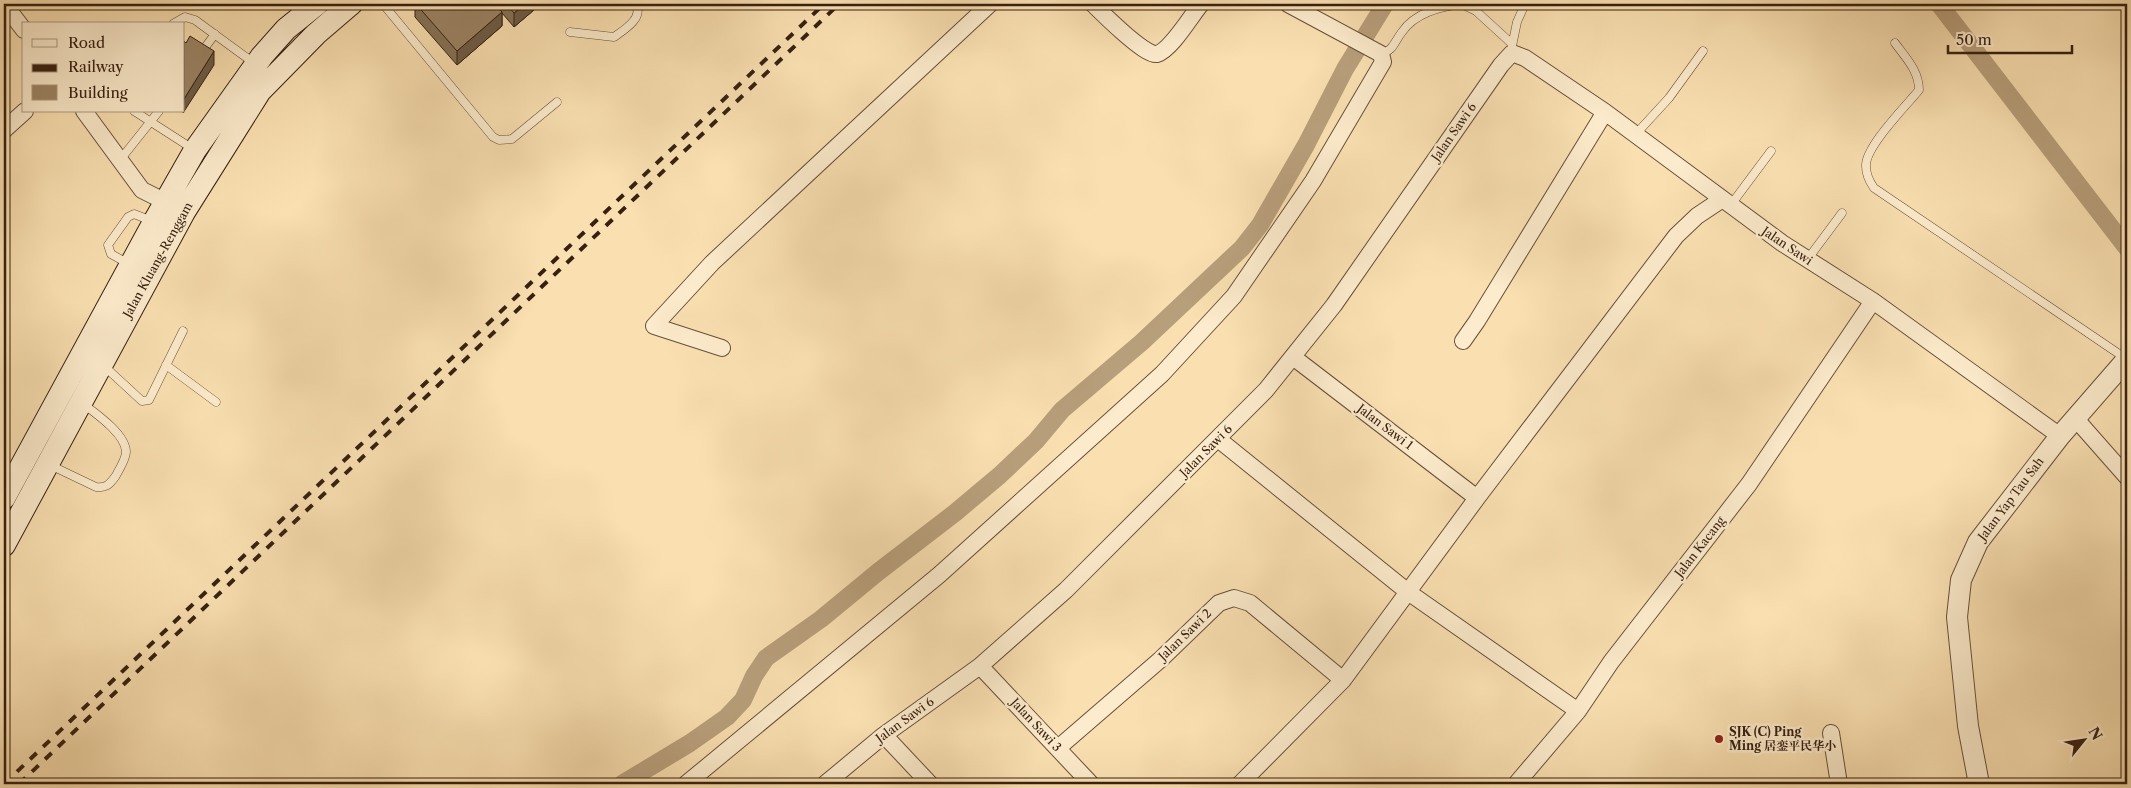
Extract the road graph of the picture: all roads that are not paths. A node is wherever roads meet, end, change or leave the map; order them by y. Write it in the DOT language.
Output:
graph roads {
  1 [pos="4,4"];
  2 [pos="317,4"];
  3 [pos="351,4"];
  4 [pos="383,4"];
  5 [pos="636,4"];
  6 [pos="990,4"];
  7 [pos="1093,4"];
  8 [pos="1201,4"];
  9 [pos="1288,4"];
  10 [pos="1461,4"];
  11 [pos="1525,4"];
  12 [pos="176,22"];
  13 [pos="22,27"];
  14 [pos="570,32"];
  15 [pos="215,34"];
  16 [pos="1895,43"];
  17 [pos="1514,50"];
  18 [pos="1703,51"];
  19 [pos="1376,52"];
  20 [pos="194,63"];
  21 [pos="255,64"];
  22 [pos="557,102"];
  23 [pos="24,112"];
  24 [pos="85,112"];
  25 [pos="135,112"];
  26 [pos="159,112"];
  27 [pos="1605,112"];
  28 [pos="151,123"];
  29 [pos="4,130"];
  30 [pos="1635,135"];
  31 [pos="195,150"];
  32 [pos="1771,151"];
  33 [pos="120,160"];
  34 [pos="1726,203"];
  35 [pos="175,206"];
  36 [pos="1842,213"];
  37 [pos="1807,260"];
  38 [pos="1873,301"];
  39 [pos="184,331"];
  40 [pos="1463,340"];
  41 [pos="722,348"];
  42 [pos="1293,357"];
  43 [pos="2127,359"];
  44 [pos="102,364"];
  45 [pos="166,365"];
  46 [pos="71,396"];
  47 [pos="216,402"];
  48 [pos="2075,418"];
  49 [pos="2060,436"];
  50 [pos="1218,439"];
  51 [pos="37,459"];
  52 [pos="2127,477"];
  53 [pos="4,498"];
  54 [pos="1477,498"];
  55 [pos="4,545"];
  56 [pos="1408,592"];
  57 [pos="980,666"];
  58 [pos="1343,680"];
  59 [pos="1578,711"];
  60 [pos="1831,734"];
  61 [pos="884,735"];
  62 [pos="1058,748"];
  63 [pos="1089,783"];
  64 [pos="686,784"];
  65 [pos="825,784"];
  66 [pos="930,784"];
  67 [pos="1240,784"];
  68 [pos="1516,784"];
  69 [pos="1839,784"];
  70 [pos="1979,784"];
  1 -- 13 [label="street"];
  2 -- 21 [label="main road, Jalan Kluang-Renggam"];
  3 -- 35 [label="main road, Jalan Kluang-Renggam"];
  4 -- 22 [label="lane"];
  5 -- 14 [label="lane"];
  6 -- 41 [label="street"];
  7 -- 8 [label="street"];
  9 -- 19 [label="street"];
  10 -- 17 [label="lane"];
  10 -- 19 [label="lane"];
  11 -- 17 [label="lane"];
  12 -- 15 [label="lane"];
  15 -- 20 [label="lane"];
  15 -- 21 [label="lane"];
  16 -- 43 [label="lane"];
  17 -- 27 [label="street, Jalan Sawi"];
  17 -- 42 [label="street, Jalan Sawi 6"];
  18 -- 30 [label="lane"];
  19 -- 64 [label="street"];
  21 -- 31 [label="main road, Jalan Kluang-Renggam"];
  23 -- 29 [label="street"];
  24 -- 33 [label="street"];
  25 -- 28 [label="lane"];
  26 -- 28 [label="lane"];
  27 -- 30 [label="street, Jalan Sawi"];
  27 -- 40 [label="street"];
  28 -- 31 [label="lane"];
  28 -- 33 [label="lane"];
  30 -- 34 [label="street, Jalan Sawi"];
  31 -- 35 [label="main road, Jalan Kluang-Renggam"];
  32 -- 34 [label="lane"];
  33 -- 35 [label="street"];
  34 -- 37 [label="street, Jalan Sawi"];
  34 -- 54 [label="street"];
  35 -- 44 [label="main road, Jalan Kluang-Renggam"];
  35 -- 46 [label="main road, Jalan Kluang-Renggam"];
  36 -- 37 [label="lane"];
  37 -- 38 [label="street, Jalan Sawi"];
  38 -- 49 [label="street, Jalan Sawi"];
  38 -- 59 [label="street, Jalan Kacang"];
  39 -- 45 [label="lane"];
  42 -- 50 [label="street, Jalan Sawi 6"];
  42 -- 54 [label="street, Jalan Sawi 1"];
  43 -- 48 [label="street, Jalan Yap Tau Sah"];
  44 -- 45 [label="lane"];
  44 -- 46 [label="main road, Jalan Kluang-Renggam"];
  45 -- 47 [label="lane"];
  46 -- 51 [label="main road, Jalan Kluang-Renggam"];
  46 -- 51 [label="lane"];
  48 -- 49 [label="street, Jalan Yap Tau Sah"];
  48 -- 52 [label="street"];
  49 -- 70 [label="street, Jalan Yap Tau Sah"];
  50 -- 56 [label="street"];
  50 -- 57 [label="street, Jalan Sawi 6"];
  51 -- 53 [label="main road, Jalan Kluang-Renggam"];
  51 -- 55 [label="main road, Jalan Kluang-Renggam"];
  54 -- 56 [label="street"];
  56 -- 58 [label="street"];
  56 -- 59 [label="street"];
  57 -- 61 [label="street, Jalan Sawi 6"];
  57 -- 62 [label="street, Jalan Sawi 3"];
  58 -- 62 [label="street, Jalan Sawi 2"];
  58 -- 67 [label="street"];
  59 -- 68 [label="street, Jalan Kacang"];
  60 -- 69 [label="street"];
  61 -- 65 [label="street, Jalan Sawi 6"];
  61 -- 66 [label="street"];
  62 -- 63 [label="street, Jalan Sawi 3"];
}
